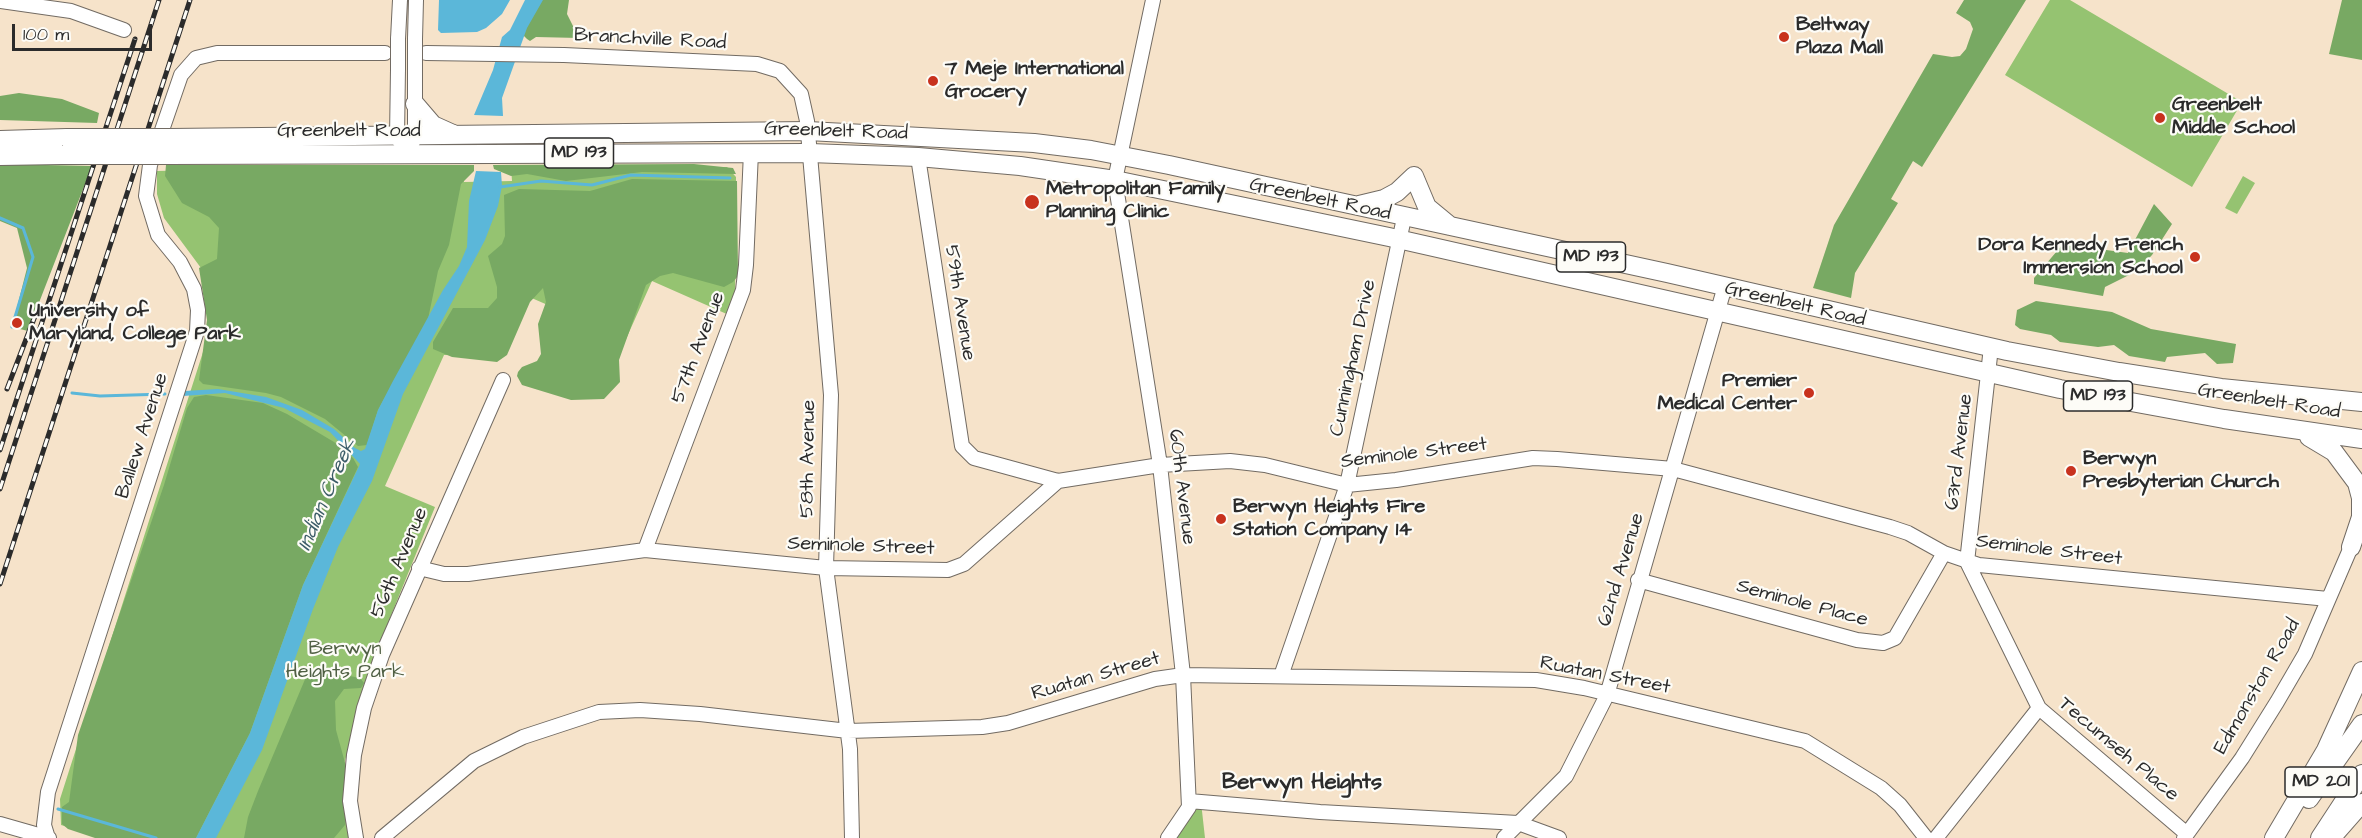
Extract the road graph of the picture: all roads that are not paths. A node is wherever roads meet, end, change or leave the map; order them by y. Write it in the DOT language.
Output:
graph roads {
  1 [pos="400,0"];
  2 [pos="416,0"];
  3 [pos="1153,0"];
  4 [pos="0,1"];
  5 [pos="73,5"];
  6 [pos="124,30"];
  7 [pos="385,53"];
  8 [pos="426,53"];
  9 [pos="415,104"];
  10 [pos="808,131"];
  11 [pos="460,136"];
  12 [pos="406,137"];
  13 [pos="0,140"];
  14 [pos="64,146"];
  15 [pos="168,146"];
  16 [pos="751,152"];
  17 [pos="810,153"];
  18 [pos="407,154"];
  19 [pos="1120,155"];
  20 [pos="0,156"];
  21 [pos="918,157"];
  22 [pos="1115,180"];
  23 [pos="1350,206"];
  24 [pos="1404,218"];
  25 [pos="1457,229"];
  26 [pos="1400,240"];
  27 [pos="1725,286"];
  28 [pos="1720,310"];
  29 [pos="1991,347"];
  30 [pos="1988,374"];
  31 [pos="503,380"];
  32 [pos="2362,402"];
  33 [pos="2276,427"];
  34 [pos="2361,439"];
  35 [pos="1161,465"];
  36 [pos="1673,469"];
  37 [pos="1058,481"];
  38 [pos="1347,484"];
  39 [pos="2351,547"];
  40 [pos="645,550"];
  41 [pos="1944,553"];
  42 [pos="1967,562"];
  43 [pos="419,568"];
  44 [pos="826,568"];
  45 [pos="1638,580"];
  46 [pos="2328,599"];
  47 [pos="2362,671"];
  48 [pos="1183,675"];
  49 [pos="1281,676"];
  50 [pos="1607,694"];
  51 [pos="2038,708"];
  52 [pos="2362,724"];
  53 [pos="848,731"];
  54 [pos="2362,774"];
  55 [pos="1190,801"];
  56 [pos="2362,803"];
  57 [pos="1518,823"];
  58 [pos="0,824"];
  59 [pos="2186,836"];
  60 [pos="48,838"];
  61 [pos="356,838"];
  62 [pos="382,838"];
  63 [pos="852,838"];
  64 [pos="1168,838"];
  65 [pos="1504,838"];
  66 [pos="1559,838"];
  67 [pos="1926,838"];
  68 [pos="1936,838"];
  69 [pos="2276,838"];
  70 [pos="2320,838"];
  71 [pos="2331,838"];
  1 -- 12 [label="street, bridge"];
  2 -- 9 [label="street, bridge"];
  3 -- 19 [label="street"];
  4 -- 5 [label="street"];
  5 -- 6 [label="street"];
  7 -- 60 [label="street, Ballew Avenue"];
  8 -- 10 [label="street, Branchville Road"];
  9 -- 11 [label="main road"];
  9 -- 12 [label="street"];
  10 -- 11 [label="main road, Greenbelt Road / MD 193"];
  10 -- 17 [label="street, Branchville Road"];
  10 -- 19 [label="main road, Greenbelt Road / MD 193"];
  11 -- 12 [label="main road, Greenbelt Road / MD 193"];
  12 -- 15 [label="main road, Greenbelt Road / MD 193"];
  12 -- 18 [label="street"];
  13 -- 14 [label="main road, Greenbelt Road / MD 193"];
  14 -- 15 [label="main road, Greenbelt Road / MD 193, bridge"];
  14 -- 20 [label="main road, Greenbelt Road / MD 193"];
  15 -- 18 [label="main road, Greenbelt Road / MD 193"];
  16 -- 17 [label="main road, Greenbelt Road / MD 193"];
  16 -- 18 [label="main road, Greenbelt Road / MD 193"];
  16 -- 40 [label="street, 57th Avenue"];
  17 -- 21 [label="main road, Greenbelt Road / MD 193"];
  17 -- 44 [label="street, 58th Avenue"];
  19 -- 22 [label="street"];
  19 -- 23 [label="main road, Greenbelt Road / MD 193"];
  21 -- 22 [label="main road, Greenbelt Road / MD 193"];
  21 -- 37 [label="street, 59th Avenue"];
  22 -- 26 [label="main road, Greenbelt Road / MD 193"];
  22 -- 35 [label="street, 60th Avenue"];
  23 -- 24 [label="main road, Greenbelt Road / MD 193"];
  23 -- 25 [label="main road"];
  24 -- 25 [label="main road, Greenbelt Road / MD 193"];
  24 -- 26 [label="street, Cunningham Drive"];
  25 -- 27 [label="main road, Greenbelt Road / MD 193"];
  26 -- 28 [label="main road, Greenbelt Road / MD 193"];
  26 -- 38 [label="street, Cunningham Drive"];
  27 -- 28 [label="street, 62nd Avenue"];
  27 -- 29 [label="main road, Greenbelt Road / MD 193"];
  28 -- 30 [label="main road, Greenbelt Road / MD 193"];
  28 -- 36 [label="street, 62nd Avenue"];
  29 -- 30 [label="street, 63rd Avenue"];
  29 -- 32 [label="main road, Greenbelt Road / MD 193"];
  30 -- 33 [label="main road, Greenbelt Road / MD 193"];
  30 -- 42 [label="street, 63rd Avenue"];
  31 -- 43 [label="street, 56th Avenue"];
  33 -- 34 [label="main road, Greenbelt Road / MD 193"];
  33 -- 39 [label="main road"];
  35 -- 37 [label="street, Seminole Street"];
  35 -- 38 [label="street, Seminole Street"];
  35 -- 48 [label="street, 60th Avenue"];
  36 -- 38 [label="street, Seminole Street"];
  36 -- 41 [label="street, Seminole Street"];
  36 -- 45 [label="street, 62nd Avenue"];
  37 -- 44 [label="street, Seminole Street"];
  38 -- 49 [label="street, Cunningham Drive"];
  39 -- 46 [label="street, Edmonston Road"];
  40 -- 43 [label="street, Seminole Street"];
  40 -- 44 [label="street, Seminole Street"];
  41 -- 42 [label="street, Seminole Street"];
  41 -- 45 [label="street, Seminole Place"];
  42 -- 46 [label="street, Seminole Street"];
  42 -- 51 [label="street, Tecumseh Place"];
  43 -- 61 [label="street, 56th Avenue"];
  44 -- 53 [label="street, 58th Avenue"];
  45 -- 50 [label="street, 62nd Avenue"];
  46 -- 59 [label="street, Edmonston Road"];
  47 -- 69 [label="main road"];
  48 -- 49 [label="street, Ruatan Street"];
  48 -- 53 [label="street, Ruatan Street"];
  48 -- 55 [label="street, 60th Avenue"];
  49 -- 50 [label="street, Ruatan Street"];
  50 -- 57 [label="street, 62nd Avenue"];
  50 -- 67 [label="street, Ruatan Street"];
  51 -- 59 [label="street, Tecumseh Place"];
  51 -- 68 [label="street"];
  52 -- 69 [label="main road, MD 201"];
  53 -- 62 [label="street, Ruatan Street"];
  53 -- 63 [label="street, 58th Avenue"];
  54 -- 70 [label="main road, MD 201"];
  55 -- 57 [label="street"];
  55 -- 64 [label="street"];
  56 -- 71 [label="main road"];
  57 -- 65 [label="street, 62nd Avenue"];
  57 -- 66 [label="street"];
  58 -- 60 [label="street"];
}
